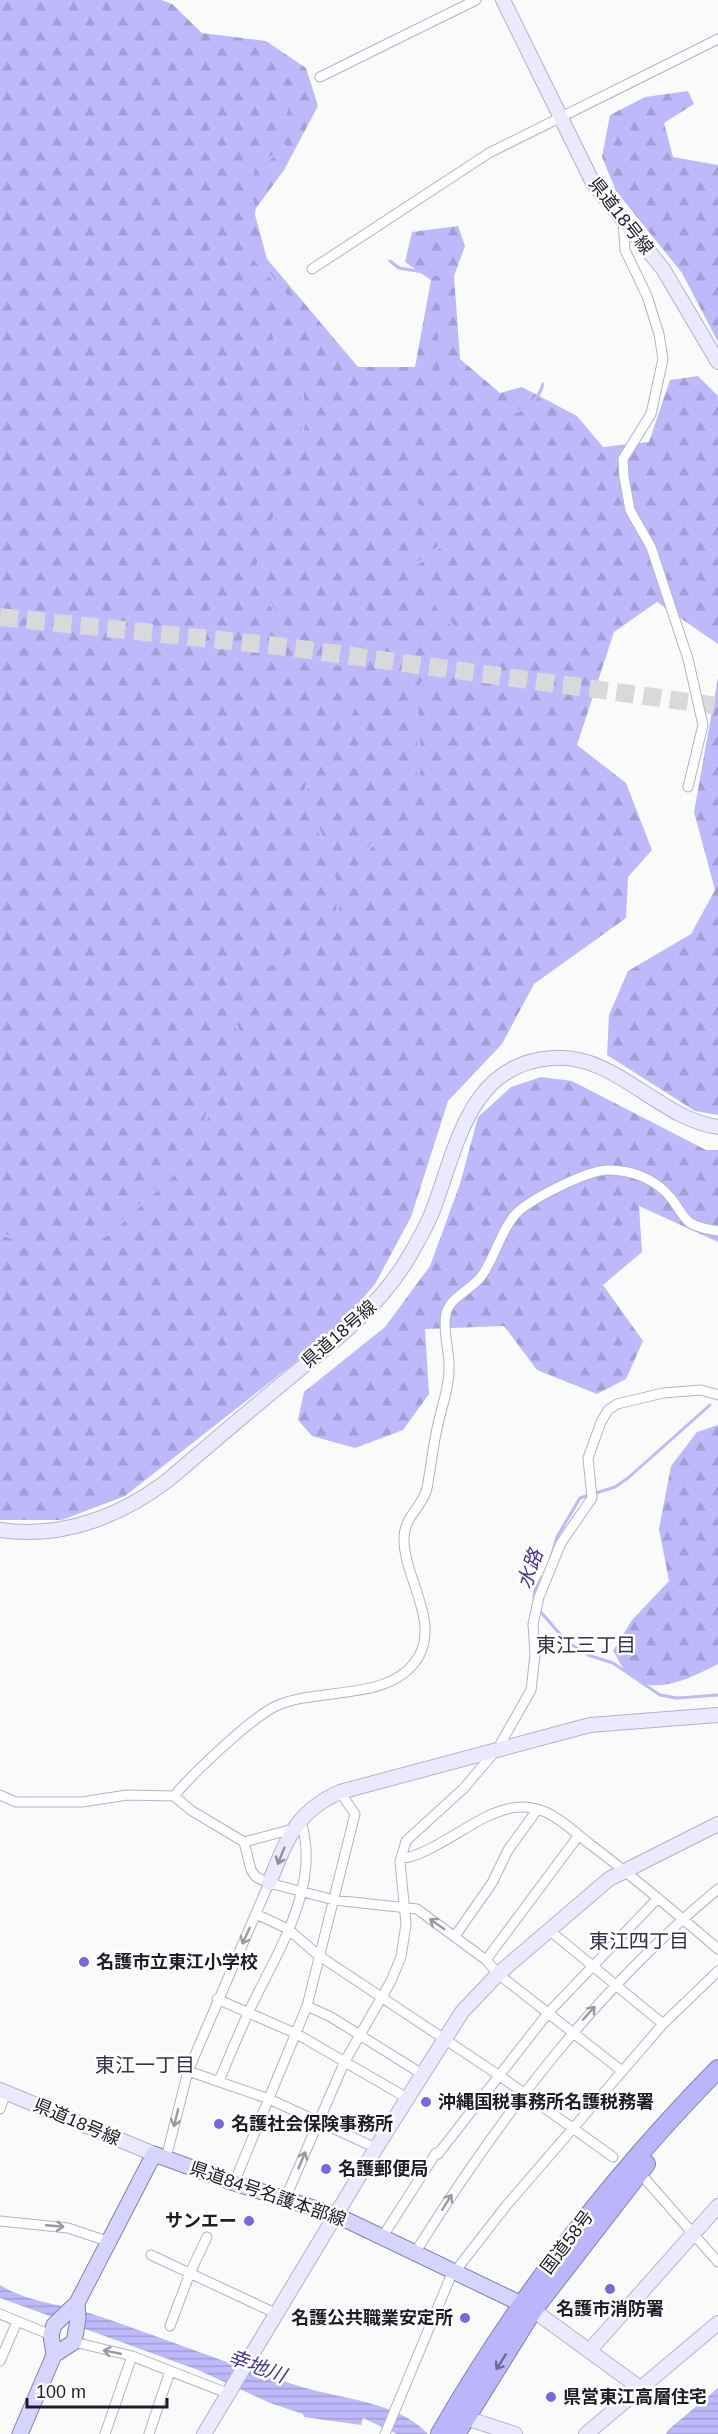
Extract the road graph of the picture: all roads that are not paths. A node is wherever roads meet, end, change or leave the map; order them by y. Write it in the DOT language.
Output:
graph roads {
  1 [pos="476,0"];
  2 [pos="503,0"];
  3 [pos="718,39"];
  4 [pos="320,77"];
  5 [pos="560,118"];
  6 [pos="624,222"];
  7 [pos="312,269"];
  8 [pos="718,362"];
  9 [pos="688,787"];
  10 [pos="718,1127"];
  11 [pos="718,1231"];
  12 [pos="718,1395"];
  13 [pos="0,1530"];
  14 [pos="718,1715"];
  15 [pos="498,1748"];
  16 [pos="340,1792"];
  17 [pos="0,1795"];
  18 [pos="174,1796"];
  19 [pos="537,1810"];
  20 [pos="297,1824"];
  21 [pos="718,1824"];
  22 [pos="579,1835"];
  23 [pos="244,1842"];
  24 [pos="401,1858"];
  25 [pos="625,1870"];
  26 [pos="270,1883"];
  27 [pos="718,1889"];
  28 [pos="301,1892"];
  29 [pos="658,1898"];
  30 [pos="334,1900"];
  31 [pos="404,1907"];
  32 [pos="256,1914"];
  33 [pos="682,1918"];
  34 [pos="288,1929"];
  35 [pos="549,1930"];
  36 [pos="455,1936"];
  37 [pos="718,1949"];
  38 [pos="318,1955"];
  39 [pos="486,1960"];
  40 [pos="593,1965"];
  41 [pos="718,1971"];
  42 [pos="498,1974"];
  43 [pos="616,1984"];
  44 [pos="380,1997"];
  45 [pos="217,1999"];
  46 [pos="307,2006"];
  47 [pos="249,2012"];
  48 [pos="548,2013"];
  49 [pos="663,2024"];
  50 [pos="572,2032"];
  51 [pos="297,2034"];
  52 [pos="358,2035"];
  53 [pos="444,2039"];
  54 [pos="345,2061"];
  55 [pos="718,2068"];
  56 [pos="188,2071"];
  57 [pos="622,2071"];
  58 [pos="422,2073"];
  59 [pos="500,2076"];
  60 [pos="219,2081"];
  61 [pos="718,2086"];
  62 [pos="3,2091"];
  63 [pos="525,2094"];
  64 [pos="407,2098"];
  65 [pos="269,2099"];
  66 [pos="0,2109"];
  67 [pos="319,2120"];
  68 [pos="574,2128"];
  69 [pos="376,2148"];
  70 [pos="160,2156"];
  71 [pos="613,2157"];
  72 [pos="639,2172"];
  73 [pos="234,2183"];
  74 [pos="285,2199"];
  75 [pos="718,2206"];
  76 [pos="336,2215"];
  77 [pos="0,2221"];
  78 [pos="693,2234"];
  79 [pos="207,2236"];
  80 [pos="383,2236"];
  81 [pos="107,2241"];
  82 [pos="416,2251"];
  83 [pos="151,2255"];
  84 [pos="718,2262"];
  85 [pos="456,2271"];
  86 [pos="190,2273"];
  87 [pos="76,2303"];
  88 [pos="528,2306"];
  89 [pos="275,2313"];
  90 [pos="0,2314"];
  91 [pos="17,2322"];
  92 [pos="718,2323"];
  93 [pos="170,2326"];
  94 [pos="51,2336"];
  95 [pos="74,2342"];
  96 [pos="590,2350"];
  97 [pos="54,2355"];
  98 [pos="132,2356"];
  99 [pos="0,2361"];
  100 [pos="170,2371"];
  101 [pos="640,2388"];
  102 [pos="228,2391"];
  103 [pos="452,2430"];
  104 [pos="20,2434"];
  105 [pos="105,2434"];
  106 [pos="149,2434"];
  107 [pos="204,2434"];
  108 [pos="385,2434"];
  109 [pos="515,2434"];
  110 [pos="586,2434"];
  1 -- 4 [label="street"];
  2 -- 5 [label="street, 県道18号線"];
  3 -- 5 [label="street"];
  5 -- 6 [label="street, 県道18号線"];
  5 -- 7 [label="street"];
  6 -- 8 [label="street, 県道18号線"];
  6 -- 9 [label="street"];
  10 -- 13 [label="street, 県道18号線"];
  11 -- 18 [label="street"];
  12 -- 15 [label="street"];
  14 -- 15 [label="street"];
  15 -- 16 [label="street"];
  15 -- 24 [label="street"];
  16 -- 20 [label="street"];
  16 -- 30 [label="street"];
  17 -- 18 [label="street"];
  18 -- 23 [label="street"];
  19 -- 22 [label="street"];
  19 -- 24 [label="street"];
  19 -- 36 [label="street"];
  20 -- 23 [label="street"];
  20 -- 26 [label="street, one-way"];
  20 -- 28 [label="street"];
  21 -- 25 [label="street"];
  22 -- 25 [label="street"];
  22 -- 39 [label="street"];
  23 -- 26 [label="street"];
  24 -- 31 [label="street"];
  25 -- 29 [label="street"];
  25 -- 35 [label="street"];
  26 -- 28 [label="street"];
  26 -- 32 [label="street"];
  27 -- 33 [label="street"];
  28 -- 30 [label="street"];
  28 -- 34 [label="street"];
  29 -- 33 [label="street"];
  29 -- 40 [label="street"];
  30 -- 31 [label="street"];
  30 -- 38 [label="street"];
  36 -- 31 [label="street, one-way"];
  31 -- 44 [label="street"];
  32 -- 34 [label="street"];
  32 -- 45 [label="street, one-way"];
  33 -- 37 [label="street"];
  33 -- 43 [label="street"];
  34 -- 38 [label="street"];
  34 -- 47 [label="street"];
  35 -- 40 [label="street"];
  35 -- 42 [label="street"];
  36 -- 39 [label="street"];
  38 -- 44 [label="street"];
  38 -- 46 [label="street"];
  39 -- 42 [label="street"];
  40 -- 43 [label="street"];
  40 -- 48 [label="street"];
  41 -- 49 [label="street"];
  42 -- 48 [label="street"];
  42 -- 53 [label="street"];
  43 -- 49 [label="street"];
  50 -- 43 [label="street, one-way"];
  44 -- 52 [label="street"];
  44 -- 53 [label="street"];
  45 -- 47 [label="street"];
  45 -- 56 [label="street"];
  46 -- 51 [label="street"];
  46 -- 52 [label="street"];
  47 -- 51 [label="street"];
  47 -- 60 [label="street"];
  48 -- 50 [label="street"];
  48 -- 59 [label="street"];
  49 -- 57 [label="street"];
  50 -- 57 [label="street"];
  50 -- 63 [label="street"];
  51 -- 54 [label="street"];
  51 -- 65 [label="street"];
  52 -- 54 [label="street"];
  52 -- 58 [label="street"];
  53 -- 58 [label="street"];
  53 -- 59 [label="street"];
  54 -- 64 [label="street"];
  54 -- 67 [label="street"];
  55 -- 88 [label="highway, 国道58号"];
  56 -- 60 [label="street"];
  56 -- 70 [label="street, one-way"];
  57 -- 68 [label="street"];
  58 -- 64 [label="street"];
  59 -- 63 [label="street"];
  59 -- 80 [label="street"];
  60 -- 65 [label="street"];
  61 -- 72 [label="highway, 国道58号"];
  62 -- 66 [label="street"];
  62 -- 70 [label="street, 県道18号線"];
  63 -- 68 [label="street"];
  82 -- 63 [label="street, one-way"];
  64 -- 69 [label="street"];
  65 -- 67 [label="street"];
  65 -- 73 [label="street"];
  67 -- 69 [label="street"];
  74 -- 67 [label="street, one-way"];
  68 -- 71 [label="street"];
  68 -- 85 [label="street"];
  69 -- 76 [label="street"];
  70 -- 73 [label="main road, 県道84号名護本部線"];
  70 -- 81 [label="main road"];
  72 -- 78 [label="street"];
  72 -- 88 [label="highway, 国道58号"];
  73 -- 74 [label="main road, 県道84号名護本部線"];
  74 -- 76 [label="main road, 県道84号名護本部線"];
  75 -- 78 [label="street"];
  76 -- 80 [label="main road, 県道84号名護本部線"];
  76 -- 89 [label="street"];
  77 -- 81 [label="street, one-way"];
  78 -- 84 [label="street"];
  78 -- 96 [label="street"];
  79 -- 86 [label="street"];
  80 -- 82 [label="main road, 県道84号名護本部線"];
  81 -- 87 [label="main road"];
  82 -- 85 [label="main road, 県道84号名護本部線"];
  83 -- 86 [label="street"];
  85 -- 88 [label="main road, 県道84号名護本部線"];
  85 -- 108 [label="street"];
  86 -- 89 [label="street"];
  86 -- 93 [label="street"];
  87 -- 94 [label="main road"];
  87 -- 95 [label="main road"];
  88 -- 96 [label="street"];
  88 -- 103 [label="highway, 国道58号"];
  88 -- 103 [label="highway, 国道58号, one-way"];
  89 -- 102 [label="street"];
  90 -- 91 [label="street"];
  91 -- 94 [label="street"];
  91 -- 99 [label="street"];
  92 -- 101 [label="street"];
  94 -- 97 [label="main road"];
  95 -- 97 [label="main road"];
  98 -- 95 [label="street, one-way"];
  96 -- 101 [label="street"];
  97 -- 104 [label="main road"];
  98 -- 100 [label="street"];
  98 -- 105 [label="street"];
  100 -- 102 [label="street"];
  100 -- 106 [label="street"];
  101 -- 110 [label="street"];
  102 -- 107 [label="street"];
  103 -- 109 [label="street"];
}
